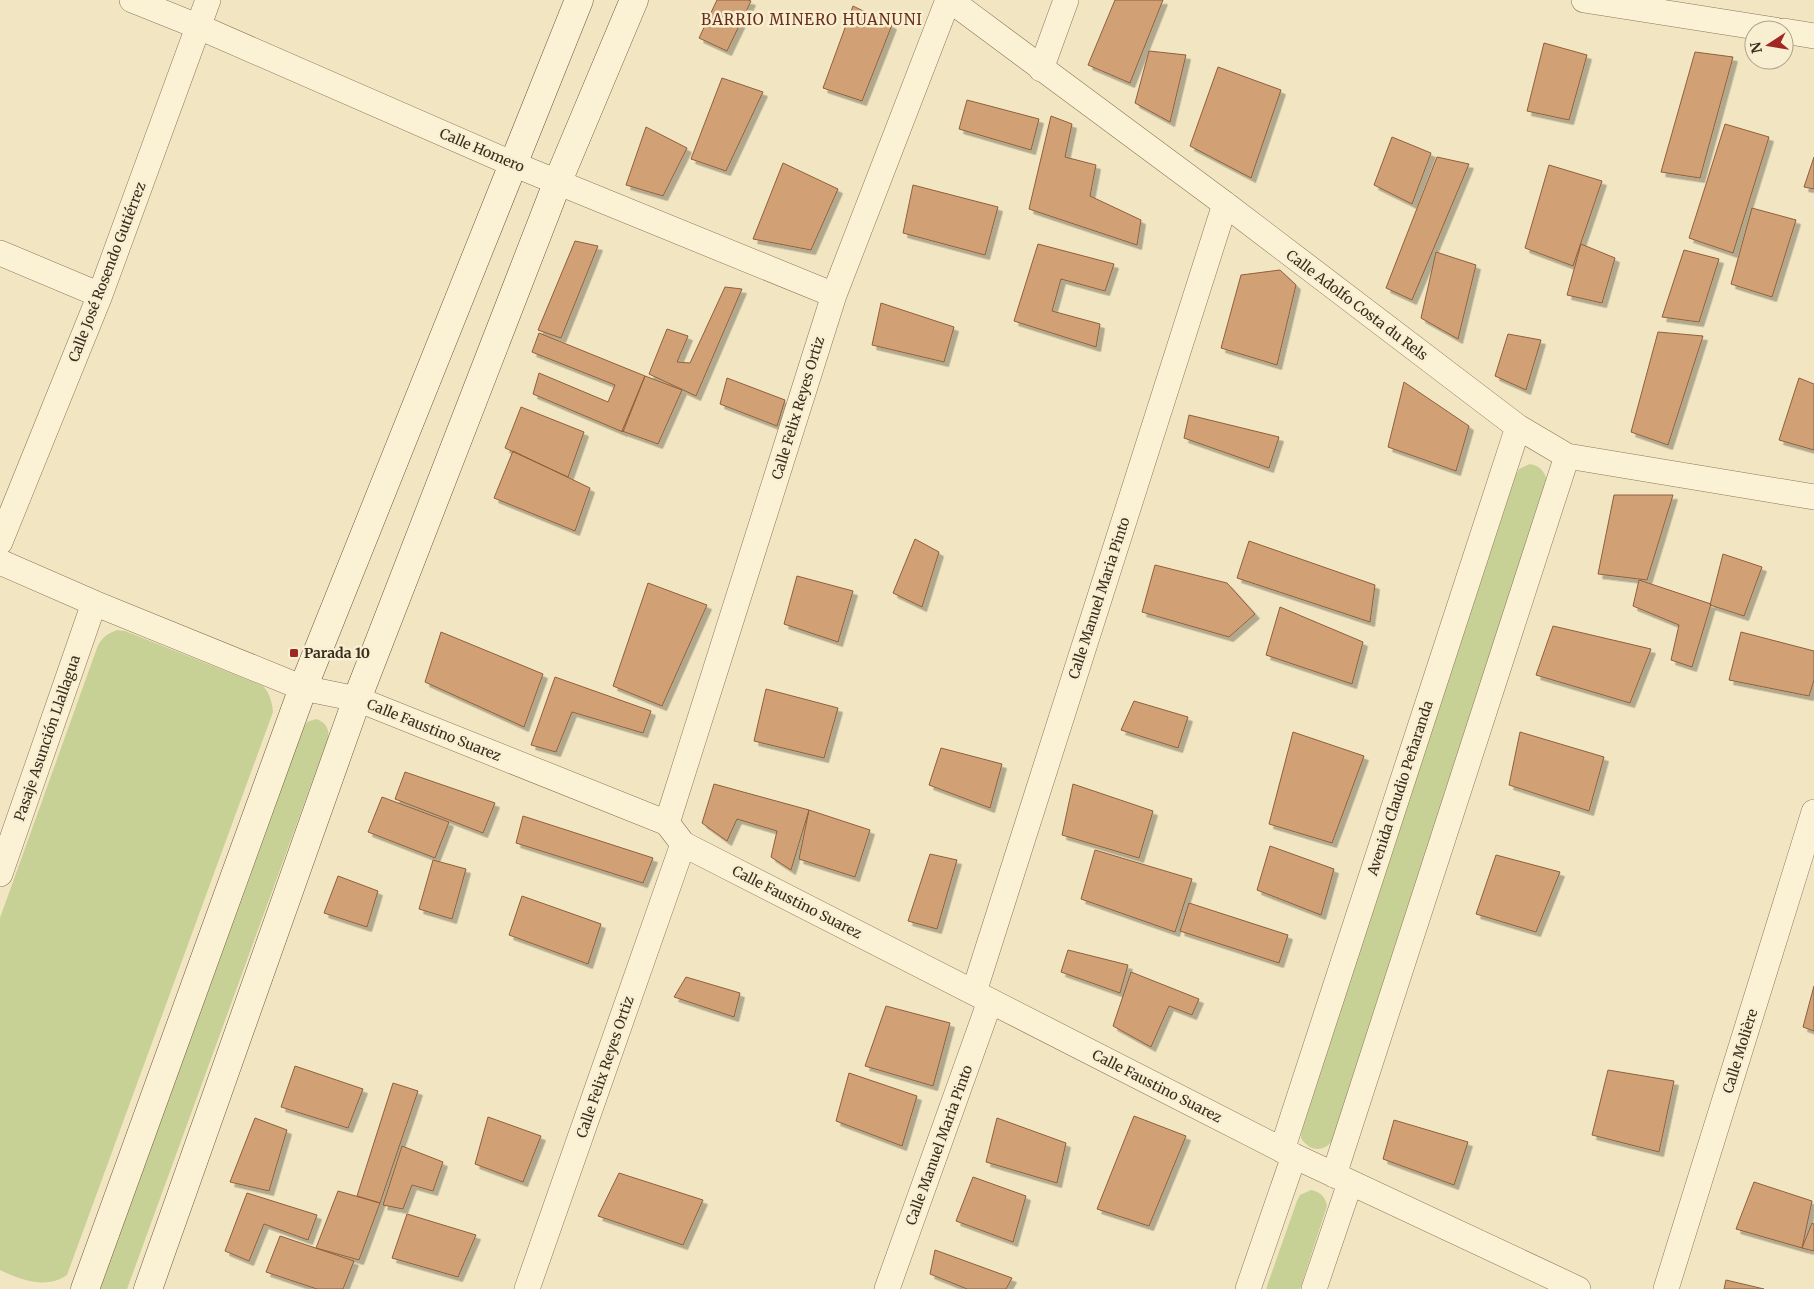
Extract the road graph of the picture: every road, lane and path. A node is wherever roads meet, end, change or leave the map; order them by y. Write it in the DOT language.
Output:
graph roads {
  1 [pos="132,0"];
  2 [pos="208,0"];
  3 [pos="579,0"];
  4 [pos="634,0"];
  5 [pos="949,0"];
  6 [pos="1066,0"];
  7 [pos="1584,0"];
  8 [pos="1744,25"];
  9 [pos="197,26"];
  10 [pos="1794,33"];
  11 [pos="1814,36"];
  12 [pos="1040,68"];
  13 [pos="513,164"];
  14 [pos="558,181"];
  15 [pos="1225,204"];
  16 [pos="0,253"];
  17 [pos="100,295"];
  18 [pos="834,295"];
  19 [pos="1518,426"];
  20 [pos="1567,456"];
  21 [pos="1814,497"];
  22 [pos="0,542"];
  23 [pos="0,562"];
  24 [pos="94,603"];
  25 [pos="304,688"];
  26 [pos="357,699"];
  27 [pos="1814,812"];
  28 [pos="667,823"];
  29 [pos="683,844"];
  30 [pos="0,874"];
  31 [pos="982,997"];
  32 [pos="1288,1153"];
  33 [pos="1342,1179"];
  34 [pos="85,1289"];
  35 [pos="148,1289"];
  36 [pos="527,1289"];
  37 [pos="887,1289"];
  38 [pos="1248,1289"];
  39 [pos="1314,1289"];
  40 [pos="1578,1289"];
  41 [pos="1666,1289"];
  1 -- 9 [label="street, Calle Homero"];
  2 -- 9 [label="street, Calle José Rosendo Gutiérrez"];
  3 -- 13 [label="main road"];
  4 -- 14 [label="main road"];
  5 -- 12 [label="street, Calle Adolfo Costa du Rels"];
  5 -- 18 [label="street, Calle Felix Reyes Ortiz"];
  6 -- 12 [label="street"];
  7 -- 8 [label="street"];
  9 -- 13 [label="street, Calle Homero"];
  9 -- 17 [label="street, Calle José Rosendo Gutiérrez"];
  10 -- 11 [label="street"];
  12 -- 15 [label="street, Calle Adolfo Costa du Rels"];
  13 -- 14 [label="street, Calle Homero"];
  13 -- 25 [label="main road"];
  14 -- 18 [label="street, Calle Homero"];
  14 -- 26 [label="main road"];
  15 -- 19 [label="street, Calle Adolfo Costa du Rels"];
  15 -- 31 [label="street, Calle Manuel Maria Pinto"];
  16 -- 17 [label="street"];
  17 -- 22 [label="street, Calle José Rosendo Gutiérrez"];
  18 -- 28 [label="street, Calle Felix Reyes Ortiz"];
  19 -- 20 [label="street, Calle Adolfo Costa du Rels"];
  19 -- 32 [label="street, Avenida Claudio Peñaranda"];
  20 -- 21 [label="street, Calle Adolfo Costa du Rels"];
  20 -- 33 [label="street"];
  23 -- 24 [label="street, Calle Faustino Suarez"];
  24 -- 25 [label="street, Calle Faustino Suarez"];
  24 -- 30 [label="street, Pasaje Asunción Llallagua"];
  25 -- 26 [label="street, Calle Faustino Suarez"];
  25 -- 34 [label="main road"];
  26 -- 28 [label="street, Calle Faustino Suarez"];
  26 -- 35 [label="main road"];
  27 -- 41 [label="street, Calle Molière"];
  28 -- 29 [label="street, Calle Faustino Suarez"];
  29 -- 31 [label="street, Calle Faustino Suarez"];
  29 -- 36 [label="street, Calle Felix Reyes Ortiz"];
  31 -- 32 [label="street, Calle Faustino Suarez"];
  31 -- 37 [label="street, Calle Manuel Maria Pinto"];
  32 -- 33 [label="street, Calle Faustino Suarez"];
  32 -- 38 [label="street, Avenida Claudio Peñaranda"];
  33 -- 39 [label="street"];
  33 -- 40 [label="street, Calle Faustino Suarez"];
}
